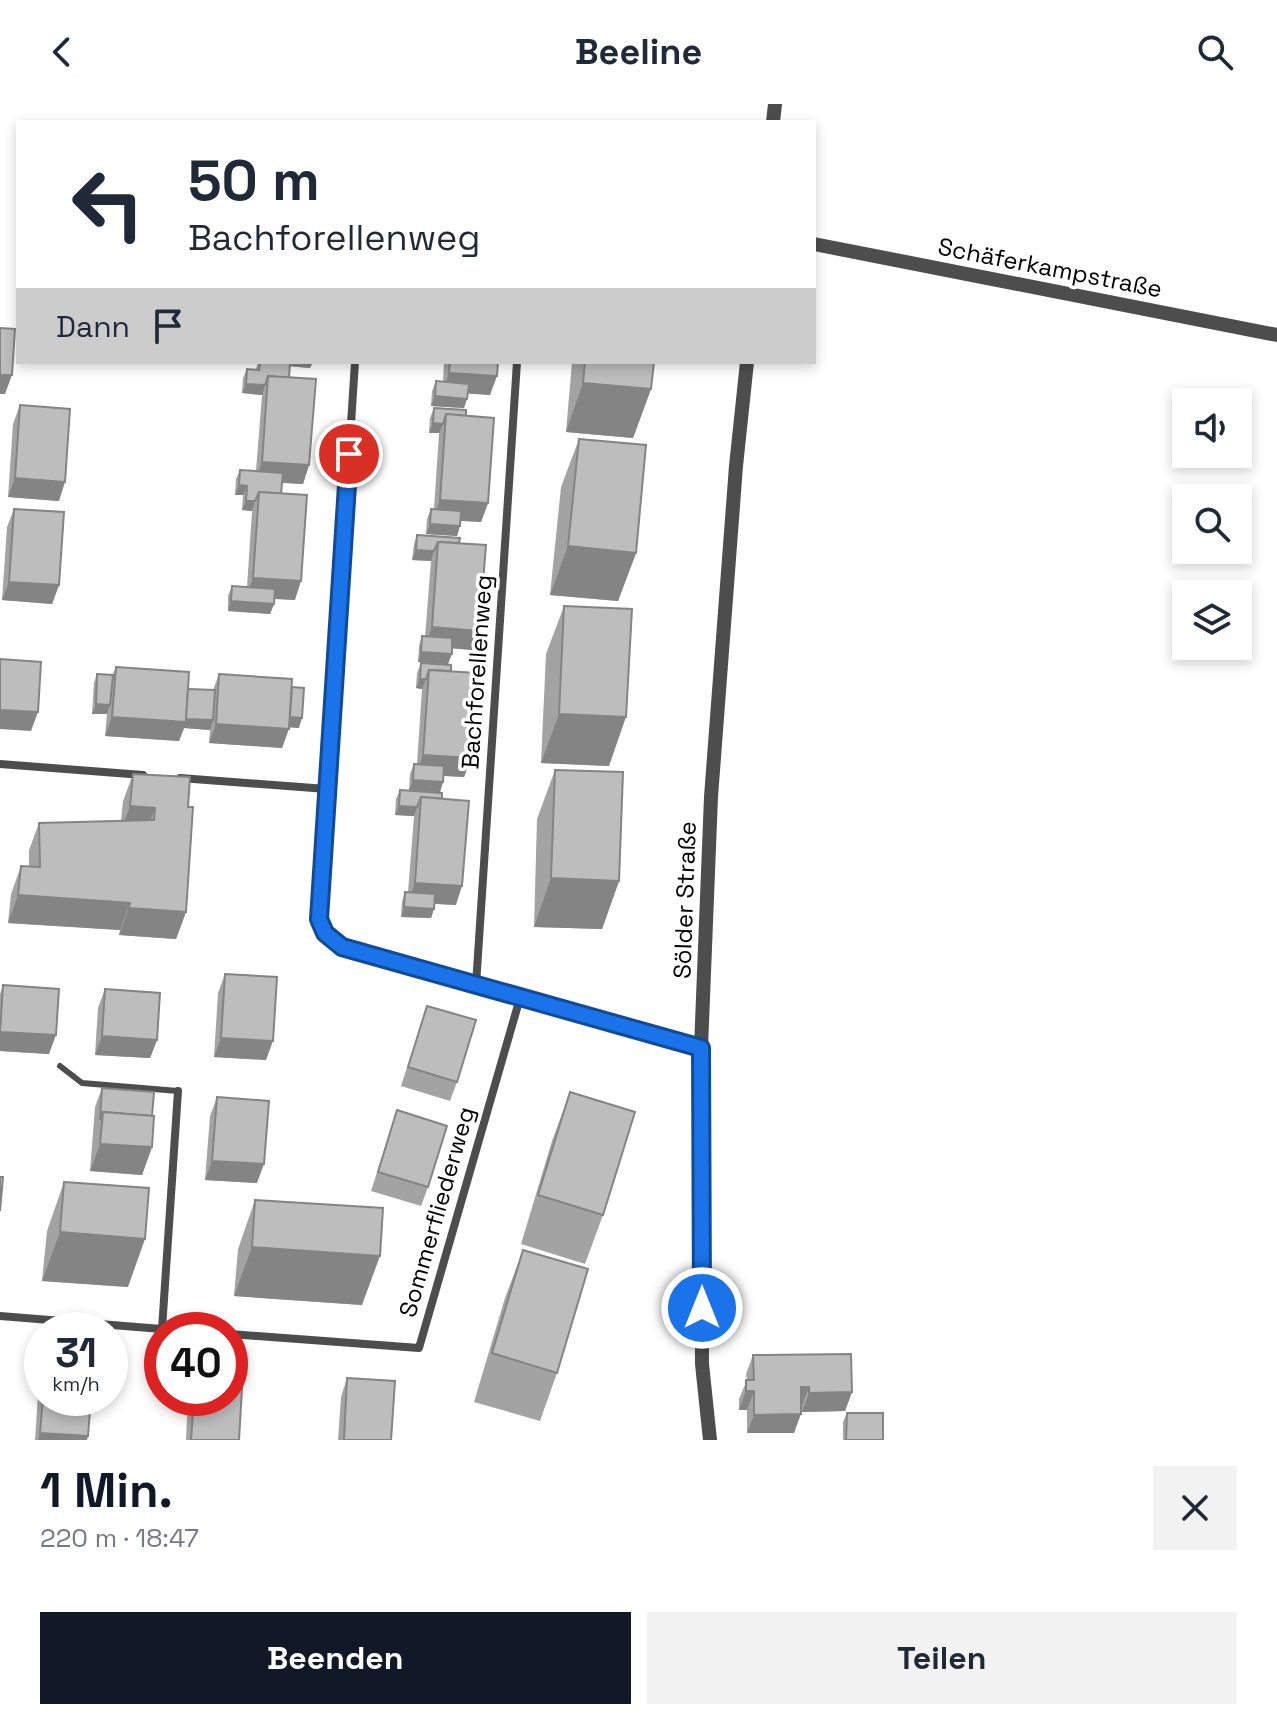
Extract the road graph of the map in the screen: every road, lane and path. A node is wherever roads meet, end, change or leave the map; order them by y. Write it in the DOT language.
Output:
graph roads {
  1 [pos="816,244"];
  2 [pos="1277,335"];
  3 [pos="355,364"];
  4 [pos="517,364"];
  5 [pos="747,364"];
  6 [pos="0,764"];
  7 [pos="146,775"];
  8 [pos="162,776"];
  9 [pos="327,789"];
  10 [pos="476,985"];
  11 [pos="520,998"];
  12 [pos="701,1048"];
  13 [pos="60,1066"];
  14 [pos="178,1091"];
  15 [pos="163,1312"];
  16 [pos="0,1316"];
  17 [pos="144,1328"];
  18 [pos="248,1335"];
  19 [pos="710,1440"];
  1 -- 2 [label="street, Schäferkampstraße"];
  3 -- 9 [label="street"];
  4 -- 10 [label="street, Bachforellenweg"];
  5 -- 12 [label="street, Sölder Straße"];
  6 -- 7 [label="street"];
  8 -- 9 [label="street"];
  9 -- 10 [label="street"];
  10 -- 11 [label="street"];
  11 -- 12 [label="street"];
  11 -- 18 [label="street, Sommerfliederweg"];
  12 -- 19 [label="street, Sölder Straße"];
  13 -- 14 [label="lane"];
  14 -- 15 [label="street"];
  16 -- 17 [label="street"];
}
